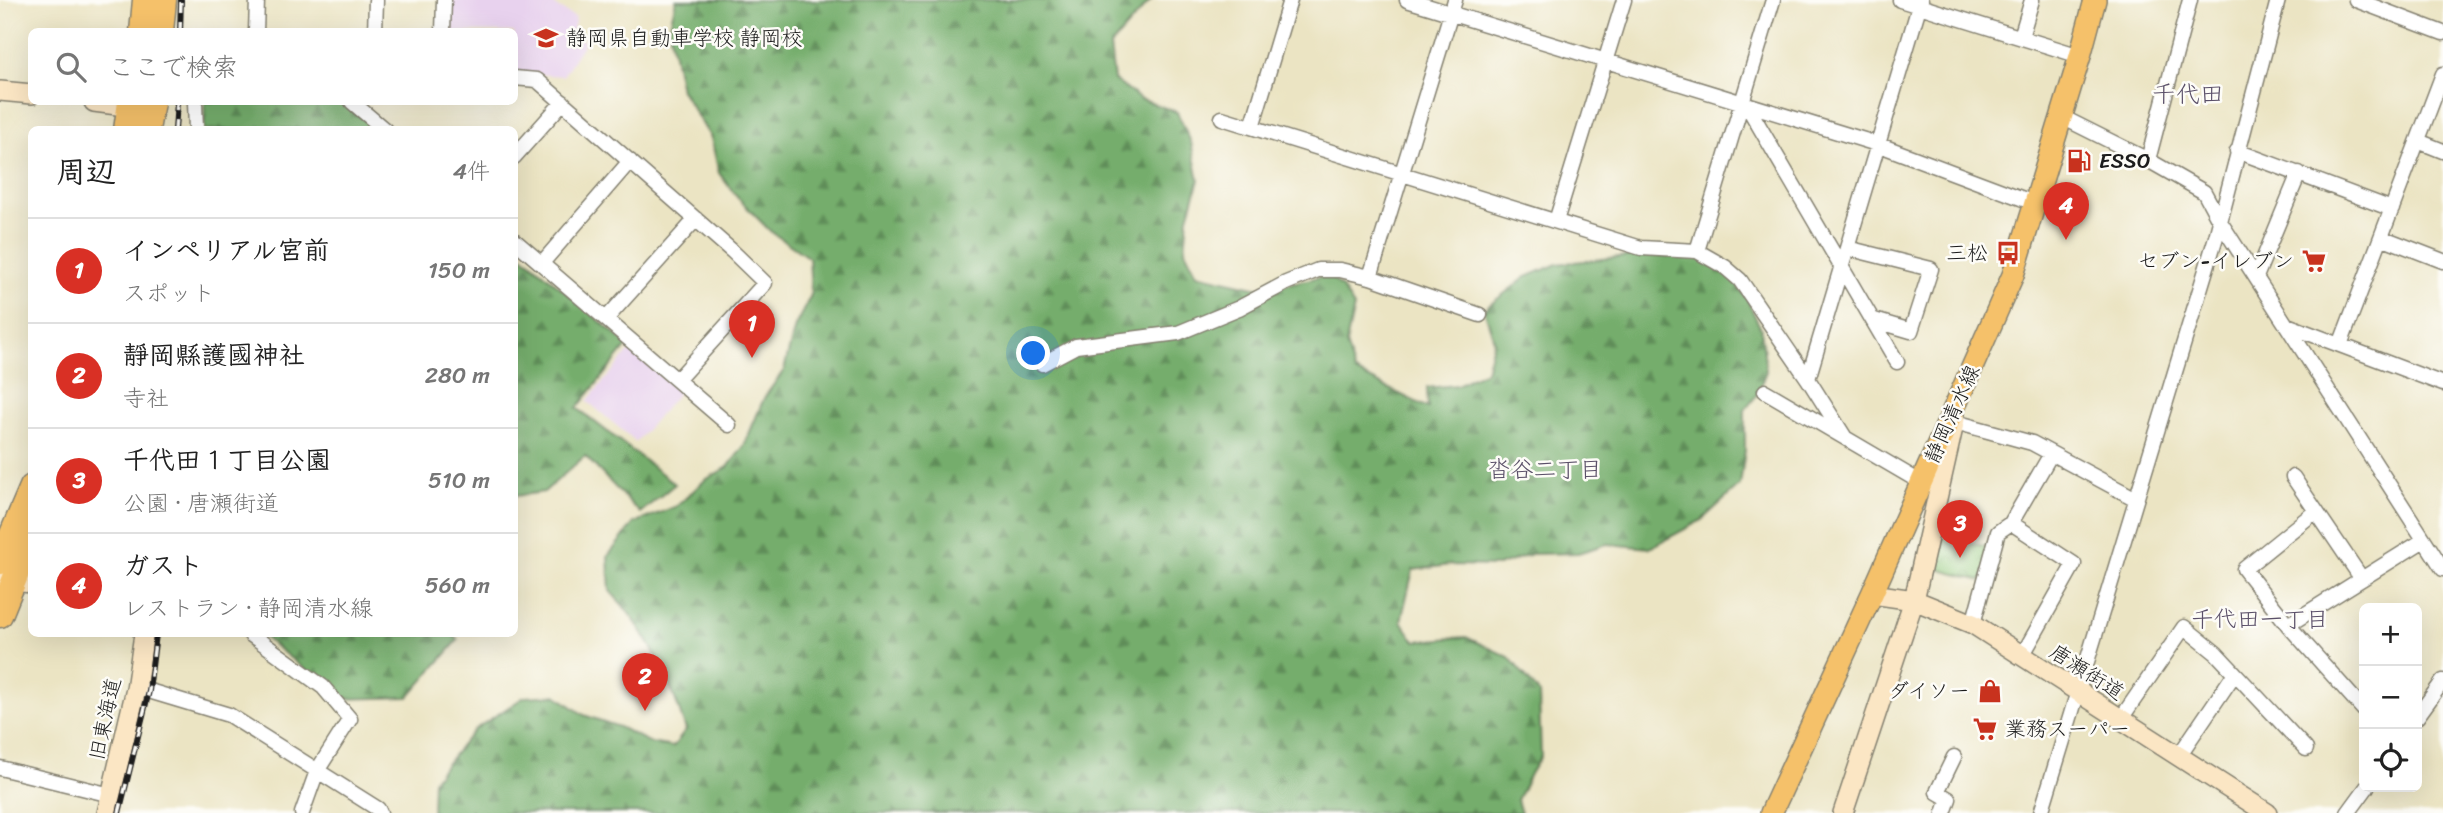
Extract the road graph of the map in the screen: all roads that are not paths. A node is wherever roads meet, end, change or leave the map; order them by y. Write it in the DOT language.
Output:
graph roads {
  1 [pos="145,0"];
  2 [pos="163,0"];
  3 [pos="376,0"];
  4 [pos="444,0"];
  5 [pos="1290,0"];
  6 [pos="1407,0"];
  7 [pos="1624,0"];
  8 [pos="1773,0"];
  9 [pos="1900,0"];
  10 [pos="2032,0"];
  11 [pos="2095,0"];
  12 [pos="2190,0"];
  13 [pos="2278,0"];
  14 [pos="2356,0"];
  15 [pos="1920,3"];
  16 [pos="257,4"];
  17 [pos="1453,7"];
  18 [pos="142,28"];
  19 [pos="161,28"];
  20 [pos="256,28"];
  21 [pos="267,28"];
  22 [pos="375,28"];
  23 [pos="443,28"];
  24 [pos="2443,33"];
  25 [pos="2021,37"];
  26 [pos="2080,55"];
  27 [pos="1605,61"];
  28 [pos="2443,74"];
  29 [pos="518,78"];
  30 [pos="0,91"];
  31 [pos="28,94"];
  32 [pos="563,102"];
  33 [pos="1744,102"];
  34 [pos="106,105"];
  35 [pos="195,105"];
  36 [pos="356,105"];
  37 [pos="139,113"];
  38 [pos="2062,117"];
  39 [pos="1222,118"];
  40 [pos="196,126"];
  41 [pos="380,126"];
  42 [pos="1252,127"];
  43 [pos="2418,141"];
  44 [pos="1877,144"];
  45 [pos="2237,151"];
  46 [pos="2443,151"];
  47 [pos="518,153"];
  48 [pos="2148,160"];
  49 [pos="630,161"];
  50 [pos="2299,173"];
  51 [pos="1402,174"];
  52 [pos="2035,203"];
  53 [pos="2392,209"];
  54 [pos="696,219"];
  55 [pos="2219,220"];
  56 [pos="1556,221"];
  57 [pos="2381,237"];
  58 [pos="518,243"];
  59 [pos="1847,248"];
  60 [pos="1697,251"];
  61 [pos="2443,261"];
  62 [pos="542,263"];
  63 [pos="1842,265"];
  64 [pos="1370,277"];
  65 [pos="2256,277"];
  66 [pos="1480,315"];
  67 [pos="607,319"];
  68 [pos="1874,320"];
  69 [pos="2287,325"];
  70 [pos="2340,345"];
  71 [pos="1898,362"];
  72 [pos="1042,364"];
  73 [pos="1808,379"];
  74 [pos="677,380"];
  75 [pos="2443,384"];
  76 [pos="1765,391"];
  77 [pos="1955,415"];
  78 [pos="729,425"];
  79 [pos="1844,436"];
  80 [pos="2051,454"];
  81 [pos="2293,477"];
  82 [pos="1922,483"];
  83 [pos="2136,499"];
  84 [pos="28,505"];
  85 [pos="2316,511"];
  86 [pos="2011,523"];
  87 [pos="2424,540"];
  88 [pos="28,544"];
  89 [pos="2443,569"];
  90 [pos="12,577"];
  91 [pos="2362,579"];
  92 [pos="1872,594"];
  93 [pos="1914,600"];
  94 [pos="0,615"];
  95 [pos="1973,624"];
  96 [pos="2288,625"];
  97 [pos="144,637"];
  98 [pos="254,637"];
  99 [pos="2022,656"];
  100 [pos="2235,673"];
  101 [pos="2443,681"];
  102 [pos="136,689"];
  103 [pos="2077,693"];
  104 [pos="2359,704"];
  105 [pos="2422,710"];
  106 [pos="2120,720"];
  107 [pos="2306,749"];
  108 [pos="1954,757"];
  109 [pos="2178,757"];
  110 [pos="0,768"];
  111 [pos="317,771"];
  112 [pos="2363,792"];
  113 [pos="109,804"];
  114 [pos="378,812"];
  115 [pos="302,813"];
  116 [pos="1771,813"];
  117 [pos="1843,813"];
  118 [pos="1944,813"];
  119 [pos="2040,813"];
  120 [pos="2267,813"];
  121 [pos="2348,813"];
  1 -- 18 [label="highway"];
  2 -- 19 [label="highway"];
  3 -- 22 [label="street"];
  4 -- 23 [label="street"];
  5 -- 42 [label="street"];
  6 -- 17 [label="street"];
  7 -- 27 [label="street"];
  8 -- 33 [label="street"];
  9 -- 15 [label="street"];
  10 -- 25 [label="street"];
  11 -- 26 [label="main road, 静岡清水線"];
  12 -- 48 [label="street"];
  13 -- 45 [label="street"];
  14 -- 24 [label="street"];
  15 -- 25 [label="street"];
  15 -- 44 [label="street"];
  16 -- 20 [label="street"];
  16 -- 21 [label="street"];
  17 -- 27 [label="street"];
  17 -- 51 [label="street"];
  25 -- 26 [label="street"];
  26 -- 38 [label="main road, 静岡清水線"];
  27 -- 33 [label="street"];
  27 -- 56 [label="street"];
  28 -- 43 [label="street"];
  29 -- 32 [label="street"];
  30 -- 31 [label="street"];
  32 -- 47 [label="street"];
  32 -- 49 [label="street"];
  33 -- 44 [label="street"];
  33 -- 60 [label="street"];
  33 -- 63 [label="street"];
  34 -- 37 [label="street"];
  35 -- 40 [label="street"];
  36 -- 41 [label="street"];
  38 -- 48 [label="street"];
  38 -- 52 [label="main road, 静岡清水線"];
  39 -- 42 [label="street"];
  42 -- 51 [label="street"];
  43 -- 46 [label="street"];
  43 -- 53 [label="street"];
  44 -- 52 [label="street"];
  44 -- 59 [label="street"];
  45 -- 50 [label="street"];
  45 -- 55 [label="street"];
  48 -- 55 [label="street"];
  49 -- 54 [label="street"];
  49 -- 62 [label="street"];
  50 -- 53 [label="street"];
  50 -- 65 [label="street"];
  51 -- 56 [label="street"];
  51 -- 64 [label="street"];
  52 -- 77 [label="main road, 静岡清水線"];
  53 -- 57 [label="street"];
  54 -- 67 [label="street"];
  54 -- 74 [label="street"];
  55 -- 65 [label="street"];
  55 -- 83 [label="street"];
  56 -- 60 [label="street"];
  57 -- 61 [label="street"];
  57 -- 70 [label="street"];
  58 -- 62 [label="street"];
  59 -- 63 [label="street"];
  59 -- 68 [label="street"];
  60 -- 73 [label="street"];
  62 -- 67 [label="street"];
  63 -- 68 [label="street"];
  63 -- 73 [label="street"];
  64 -- 66 [label="street"];
  64 -- 72 [label="street"];
  65 -- 69 [label="street"];
  67 -- 74 [label="street"];
  68 -- 71 [label="street"];
  69 -- 70 [label="street"];
  69 -- 87 [label="street"];
  70 -- 75 [label="street"];
  73 -- 79 [label="street"];
  74 -- 78 [label="street"];
  76 -- 79 [label="street"];
  77 -- 80 [label="street"];
  77 -- 82 [label="main road, 静岡清水線"];
  77 -- 93 [label="street"];
  79 -- 82 [label="street"];
  80 -- 83 [label="street"];
  80 -- 86 [label="street"];
  81 -- 85 [label="street"];
  82 -- 92 [label="main road, 静岡清水線"];
  83 -- 103 [label="street"];
  84 -- 90 [label="highway"];
  85 -- 91 [label="street"];
  85 -- 96 [label="street"];
  86 -- 95 [label="street"];
  86 -- 99 [label="street"];
  87 -- 89 [label="street"];
  87 -- 91 [label="street"];
  88 -- 90 [label="highway"];
  90 -- 94 [label="highway"];
  91 -- 96 [label="street"];
  92 -- 93 [label="street, 唐瀬街道"];
  92 -- 116 [label="main road, 静岡清水線"];
  93 -- 95 [label="street, 唐瀬街道"];
  93 -- 117 [label="street"];
  95 -- 99 [label="street, 唐瀬街道"];
  96 -- 104 [label="street"];
  97 -- 102 [label="street, 旧東海道"];
  98 -- 111 [label="street"];
  99 -- 103 [label="street, 唐瀬街道"];
  100 -- 106 [label="street"];
  100 -- 107 [label="street"];
  100 -- 109 [label="street"];
  101 -- 105 [label="street"];
  102 -- 111 [label="street"];
  102 -- 113 [label="street, 旧東海道"];
  103 -- 106 [label="street, 唐瀬街道"];
  103 -- 119 [label="street"];
  106 -- 109 [label="street, 唐瀬街道"];
  108 -- 118 [label="street"];
  109 -- 120 [label="street, 唐瀬街道"];
  110 -- 113 [label="street"];
  111 -- 114 [label="street"];
  111 -- 115 [label="street"];
  112 -- 121 [label="street"];
}
